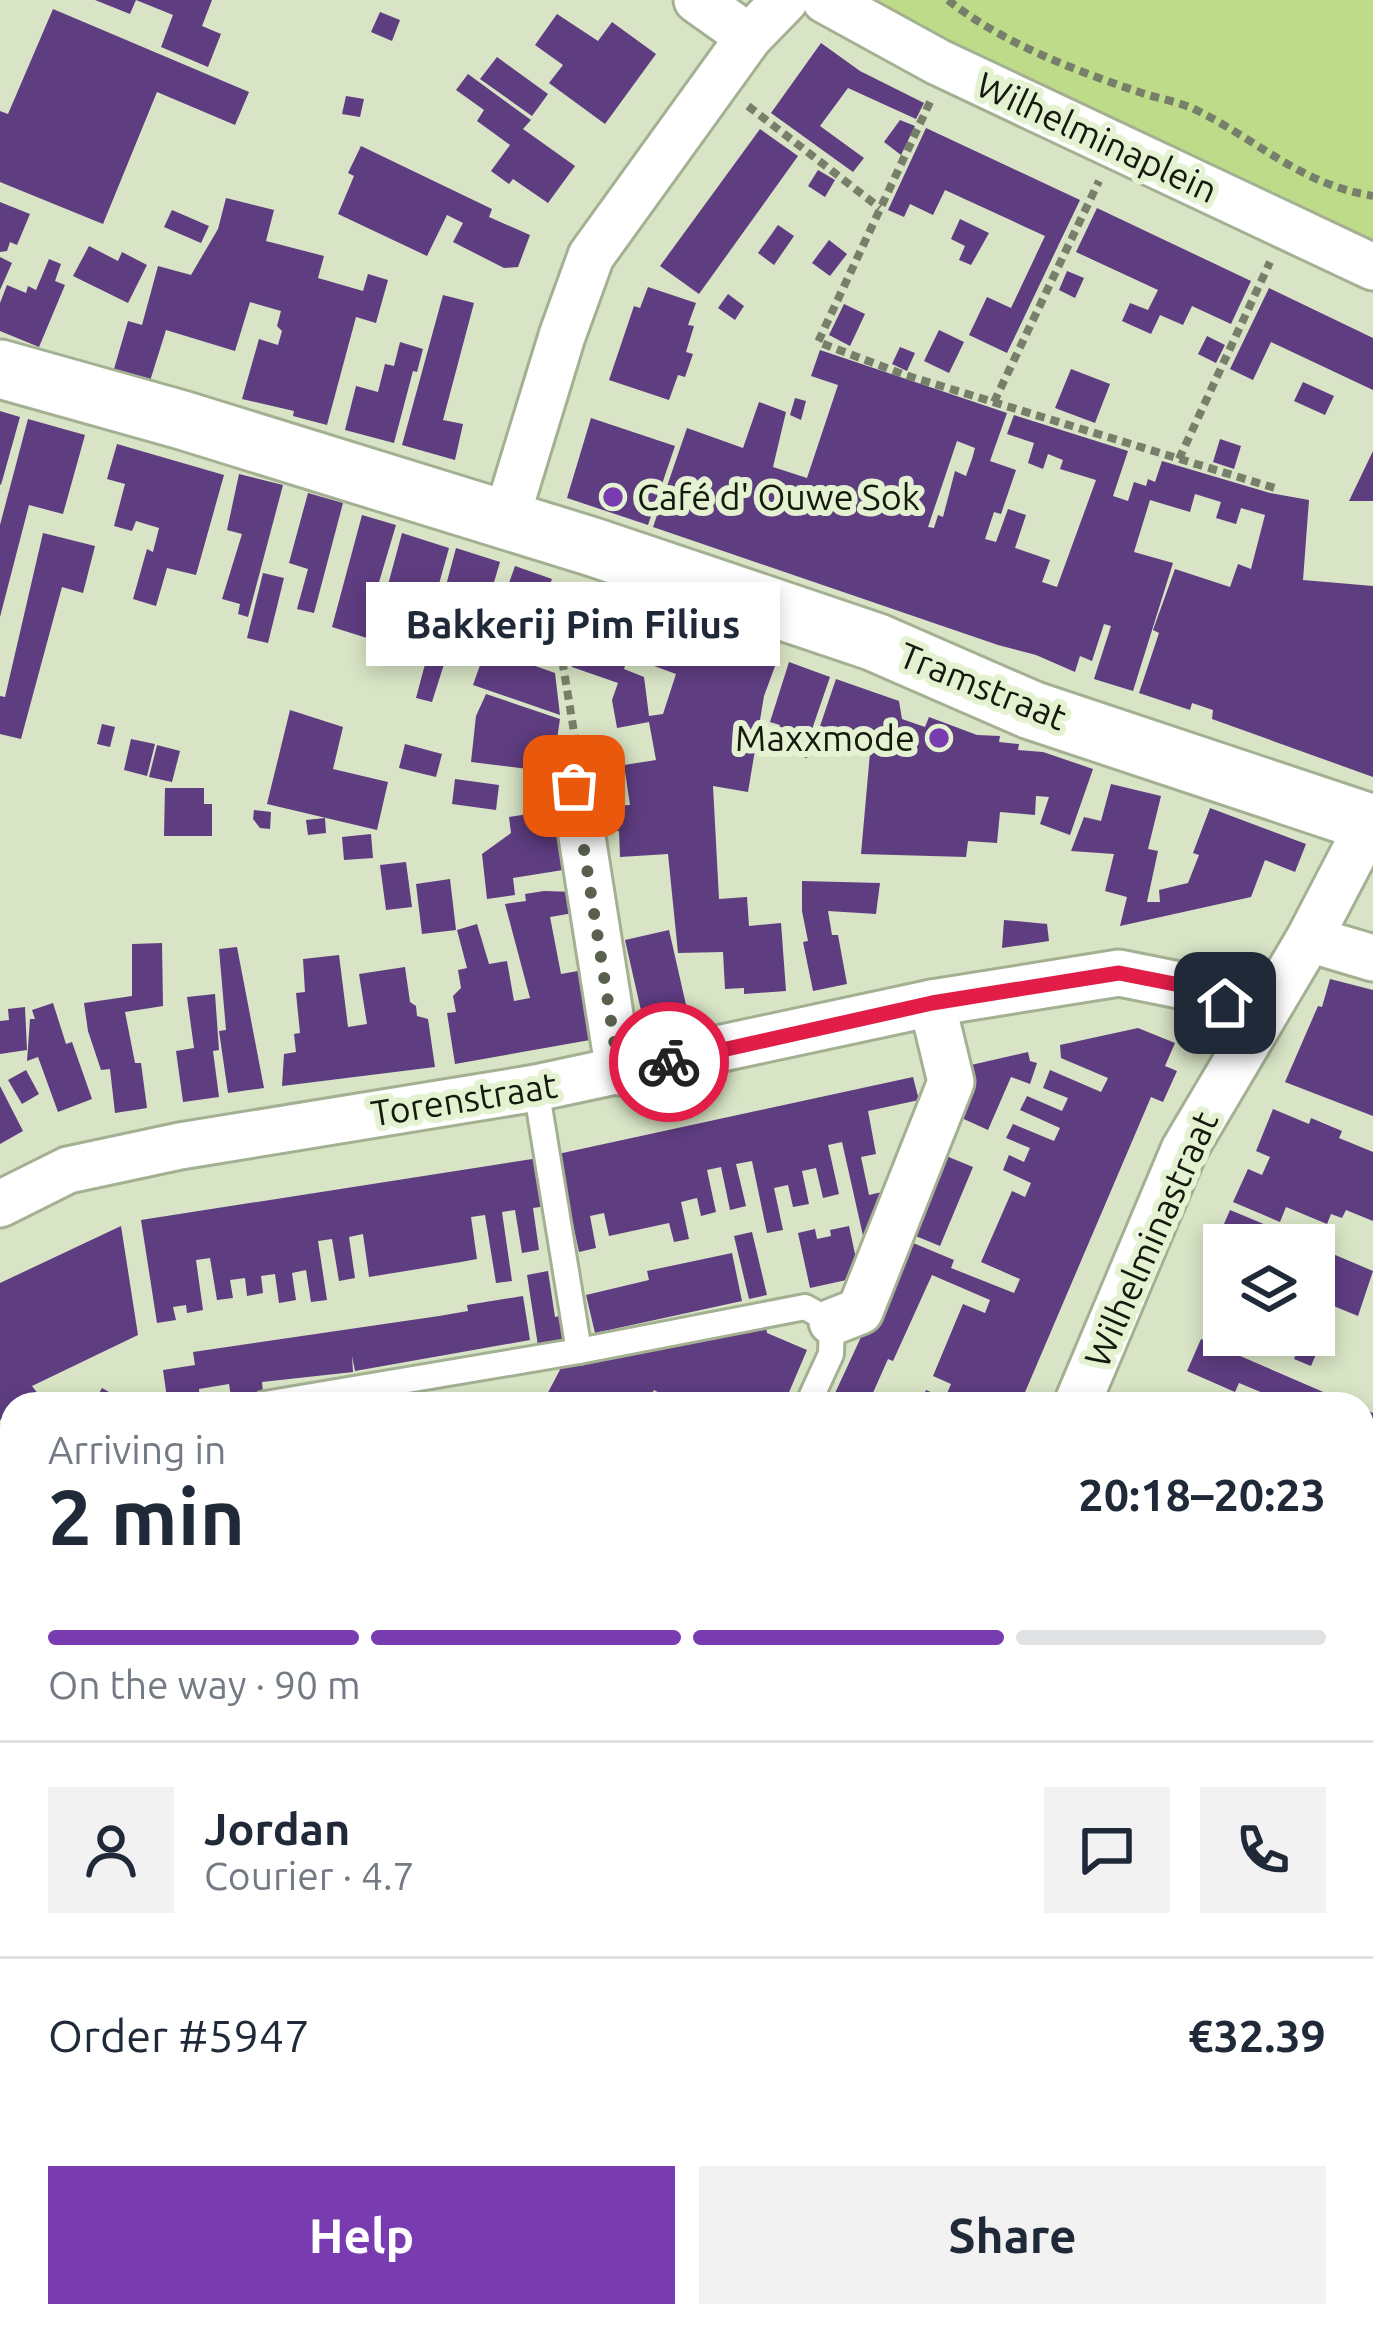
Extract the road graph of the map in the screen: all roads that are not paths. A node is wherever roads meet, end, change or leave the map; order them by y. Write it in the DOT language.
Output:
graph roads {
  1 [pos="698,0"];
  2 [pos="785,0"];
  3 [pos="825,0"];
  4 [pos="749,37"];
  5 [pos="1373,267"];
  6 [pos="0,369"];
  7 [pos="506,519"];
  8 [pos="574,786"];
  9 [pos="1371,824"];
  10 [pos="1309,939"];
  11 [pos="1373,958"];
  12 [pos="932,1003"];
  13 [pos="1261,1019"];
  14 [pos="619,1072"];
  15 [pos="536,1088"];
  16 [pos="0,1204"];
  17 [pos="832,1322"];
  18 [pos="579,1351"];
  19 [pos="337,1392"];
  20 [pos="814,1392"];
  21 [pos="1082,1392"];
  1 -- 4 [label="street"];
  2 -- 4 [label="street"];
  3 -- 5 [label="street, Wilhelminaplein"];
  4 -- 7 [label="street"];
  6 -- 7 [label="street, Tramstraat"];
  7 -- 9 [label="street, Tramstraat"];
  8 -- 14 [label="street"];
  9 -- 10 [label="street, Wilhelminastraat"];
  10 -- 11 [label="street"];
  10 -- 13 [label="street, Wilhelminastraat"];
  12 -- 13 [label="street, Torenstraat"];
  12 -- 14 [label="street, Torenstraat"];
  12 -- 17 [label="street"];
  13 -- 21 [label="street, Wilhelminastraat"];
  14 -- 15 [label="street, Torenstraat"];
  15 -- 16 [label="street, Torenstraat"];
  15 -- 18 [label="lane"];
  17 -- 18 [label="lane"];
  17 -- 20 [label="lane"];
  18 -- 19 [label="lane"];
}
